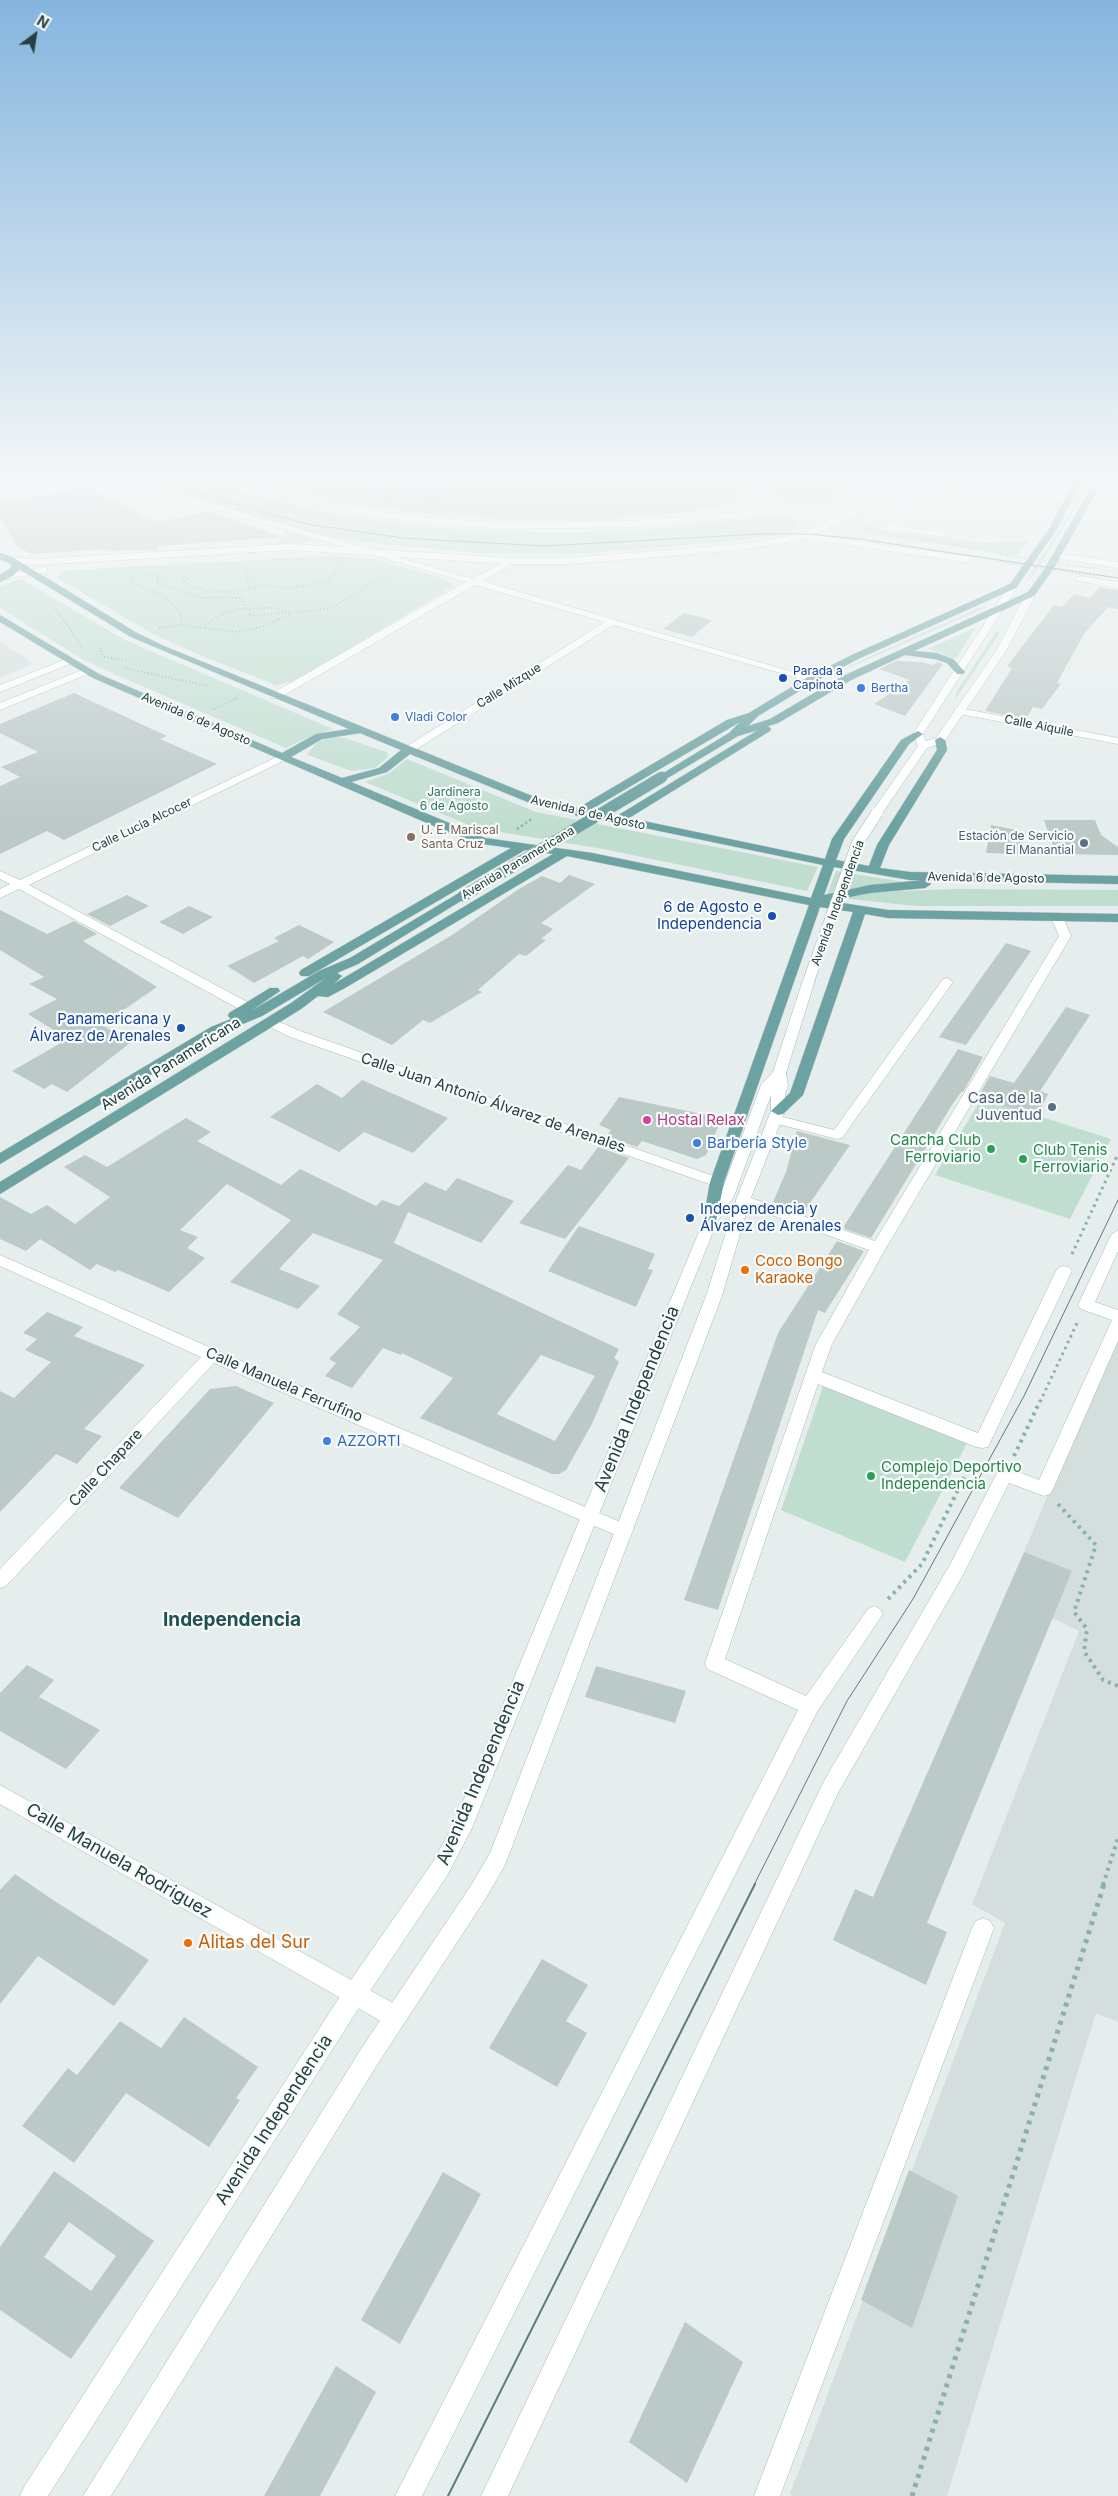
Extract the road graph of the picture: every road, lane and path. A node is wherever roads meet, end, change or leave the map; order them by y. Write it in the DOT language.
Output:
graph roads {
  1 [pos="64,593"];
  2 [pos="157,593"];
  3 [pos="186,593"];
  4 [pos="356,593"];
  5 [pos="454,593"];
  6 [pos="509,593"];
  7 [pos="996,593"];
  8 [pos="1009,593"];
  9 [pos="1031,594"];
  10 [pos="52,604"];
  11 [pos="1000,609"];
  12 [pos="291,613"];
  13 [pos="0,618"];
  14 [pos="610,622"];
  15 [pos="182,624"];
  16 [pos="204,626"];
  17 [pos="163,627"];
  18 [pos="101,648"];
  19 [pos="904,653"];
  20 [pos="88,654"];
  21 [pos="126,660"];
  22 [pos="69,661"];
  23 [pos="118,667"];
  24 [pos="87,671"];
  25 [pos="960,672"];
  26 [pos="812,679"];
  27 [pos="214,688"];
  28 [pos="0,689"];
  29 [pos="243,695"];
  30 [pos="275,696"];
  31 [pos="0,707"];
  32 [pos="959,711"];
  33 [pos="209,712"];
  34 [pos="754,714"];
  35 [pos="774,721"];
  36 [pos="361,730"];
  37 [pos="733,734"];
  38 [pos="918,734"];
  39 [pos="940,740"];
  40 [pos="1118,742"];
  41 [pos="923,746"];
  42 [pos="408,750"];
  43 [pos="283,757"];
  44 [pos="341,782"];
  45 [pos="577,813"];
  46 [pos="537,814"];
  47 [pos="616,821"];
  48 [pos="511,833"];
  49 [pos="522,847"];
  50 [pos="565,852"];
  51 [pos="830,863"];
  52 [pos="873,871"];
  53 [pos="0,874"];
  54 [pos="954,878"];
  55 [pos="1118,880"];
  56 [pos="20,884"];
  57 [pos="0,894"];
  58 [pos="817,902"];
  59 [pos="860,910"];
  60 [pos="1118,914"];
  61 [pos="1057,917"];
  62 [pos="1076,917"];
  63 [pos="1118,918"];
  64 [pos="354,961"];
  65 [pos="947,982"];
  66 [pos="296,1006"];
  67 [pos="246,1007"];
  68 [pos="271,1022"];
  69 [pos="216,1030"];
  70 [pos="779,1073"];
  71 [pos="776,1115"];
  72 [pos="1118,1154"];
  73 [pos="0,1159"];
  74 [pos="717,1182"];
  75 [pos="0,1189"];
  76 [pos="743,1200"];
  77 [pos="710,1222"];
  78 [pos="1118,1235"];
  79 [pos="878,1248"];
  80 [pos="0,1260"];
  81 [pos="1064,1271"];
  82 [pos="1086,1305"];
  83 [pos="1118,1316"];
  84 [pos="1118,1323"];
  85 [pos="212,1355"];
  86 [pos="813,1375"];
  87 [pos="982,1442"];
  88 [pos="1005,1474"];
  89 [pos="1044,1489"];
  90 [pos="590,1516"];
  91 [pos="624,1531"];
  92 [pos="0,1581"];
  93 [pos="874,1614"];
  94 [pos="1118,1686"];
  95 [pos="810,1706"];
  96 [pos="0,1794"];
  97 [pos="1118,1838"];
  98 [pos="984,1928"];
  99 [pos="354,1995"];
  100 [pos="394,2016"];
  101 [pos="33,2496"];
  102 [pos="96,2496"];
  103 [pos="408,2496"];
  104 [pos="494,2496"];
  105 [pos="767,2496"];
  106 [pos="912,2496"];
  1 -- 30 [label="main road, Avenida 6 de Agosto"];
  2 -- 15 [label="path"];
  3 -- 12 [label="path, bridge"];
  4 -- 12 [label="path"];
  5 -- 30 [label="street"];
  6 -- 14 [label="street"];
  7 -- 26 [label="main road, Avenida Panamericana"];
  8 -- 11 [label="street"];
  9 -- 11 [label="main road, Avenida Panamericana"];
  9 -- 32 [label="street"];
  10 -- 20 [label="path"];
  11 -- 19 [label="main road, Avenida Panamericana"];
  11 -- 25 [label="street"];
  12 -- 16 [label="path"];
  12 -- 16 [label="path"];
  13 -- 22 [label="main road, Avenida 6 de Agosto"];
  14 -- 26 [label="street"];
  14 -- 42 [label="street, Calle Mizque"];
  15 -- 16 [label="path"];
  15 -- 17 [label="path"];
  18 -- 21 [label="path"];
  19 -- 25 [label="main road"];
  19 -- 35 [label="main road, Avenida Panamericana"];
  22 -- 24 [label="main road, Avenida 6 de Agosto"];
  22 -- 28 [label="street"];
  23 -- 27 [label="path"];
  24 -- 31 [label="street"];
  24 -- 43 [label="main road, Avenida 6 de Agosto"];
  25 -- 38 [label="street"];
  26 -- 34 [label="main road, Avenida Panamericana"];
  29 -- 33 [label="path"];
  30 -- 36 [label="main road, Avenida 6 de Agosto"];
  32 -- 39 [label="street"];
  32 -- 40 [label="street, Calle Aiquile"];
  34 -- 37 [label="main road, Avenida Panamericana"];
  34 -- 45 [label="main road"];
  35 -- 37 [label="main road, Avenida Panamericana"];
  35 -- 47 [label="main road"];
  36 -- 42 [label="main road, Avenida 6 de Agosto"];
  36 -- 43 [label="main road"];
  37 -- 64 [label="main road, Avenida Panamericana, bridge"];
  38 -- 41 [label="street"];
  38 -- 51 [label="main road"];
  39 -- 41 [label="street"];
  39 -- 52 [label="main road"];
  41 -- 70 [label="street, Avenida Independencia, bridge"];
  42 -- 44 [label="main road"];
  42 -- 45 [label="main road, Avenida 6 de Agosto"];
  43 -- 44 [label="main road, Avenida 6 de Agosto"];
  43 -- 56 [label="street, Calle Lucia Alcocer"];
  44 -- 49 [label="main road, Avenida 6 de Agosto"];
  45 -- 47 [label="main road, Avenida 6 de Agosto"];
  46 -- 48 [label="path"];
  47 -- 51 [label="main road, Avenida 6 de Agosto"];
  49 -- 50 [label="main road, Avenida 6 de Agosto"];
  49 -- 67 [label="main road"];
  50 -- 58 [label="main road, Avenida 6 de Agosto"];
  50 -- 66 [label="main road"];
  51 -- 52 [label="main road, Avenida 6 de Agosto"];
  51 -- 58 [label="main road"];
  52 -- 54 [label="main road, Avenida 6 de Agosto"];
  53 -- 56 [label="street"];
  54 -- 55 [label="main road, Avenida 6 de Agosto"];
  54 -- 58 [label="main road"];
  56 -- 57 [label="street, Calle Lucia Alcocer"];
  56 -- 67 [label="street"];
  58 -- 59 [label="main road, Avenida 6 de Agosto"];
  58 -- 74 [label="main road"];
  59 -- 61 [label="main road, Avenida 6 de Agosto"];
  59 -- 71 [label="main road"];
  60 -- 62 [label="main road, Avenida 6 de Agosto"];
  61 -- 62 [label="main road, Avenida 6 de Agosto"];
  61 -- 79 [label="street"];
  62 -- 63 [label="main road, Avenida 6 de Agosto"];
  64 -- 66 [label="main road, Avenida Panamericana"];
  64 -- 69 [label="main road, Avenida Panamericana"];
  65 -- 71 [label="street"];
  66 -- 68 [label="main road, Avenida Panamericana"];
  67 -- 69 [label="main road"];
  68 -- 74 [label="street, Calle Juan Antonio Álvarez de Arenales"];
  68 -- 75 [label="main road, Avenida Panamericana"];
  69 -- 73 [label="main road, Avenida Panamericana"];
  70 -- 71 [label="street, Avenida Independencia"];
  70 -- 77 [label="street, Avenida Independencia"];
  71 -- 76 [label="street, Avenida Independencia"];
  72 -- 81 [label="path"];
  74 -- 77 [label="main road"];
  76 -- 79 [label="street"];
  76 -- 91 [label="street, Avenida Independencia"];
  77 -- 90 [label="street, Avenida Independencia"];
  78 -- 82 [label="street"];
  79 -- 86 [label="street"];
  80 -- 85 [label="street, Calle Manuela Ferrufino"];
  81 -- 87 [label="street"];
  82 -- 83 [label="street"];
  82 -- 88 [label="path"];
  84 -- 89 [label="street"];
  85 -- 90 [label="street, Calle Manuela Ferrufino"];
  85 -- 92 [label="street, Calle Chapare"];
  86 -- 87 [label="street"];
  86 -- 95 [label="street"];
  87 -- 93 [label="path"];
  88 -- 89 [label="street"];
  88 -- 104 [label="street"];
  89 -- 94 [label="path"];
  90 -- 91 [label="street, Calle Manuela Ferrufino"];
  90 -- 99 [label="street, Avenida Independencia"];
  91 -- 100 [label="street, Avenida Independencia"];
  93 -- 95 [label="street"];
  95 -- 103 [label="street"];
  96 -- 99 [label="street, Calle Manuela Rodriguez"];
  97 -- 106 [label="path"];
  98 -- 105 [label="street"];
  99 -- 100 [label="street, Calle Manuela Rodriguez"];
  99 -- 101 [label="street, Avenida Independencia"];
  100 -- 102 [label="street, Avenida Independencia"];
}
